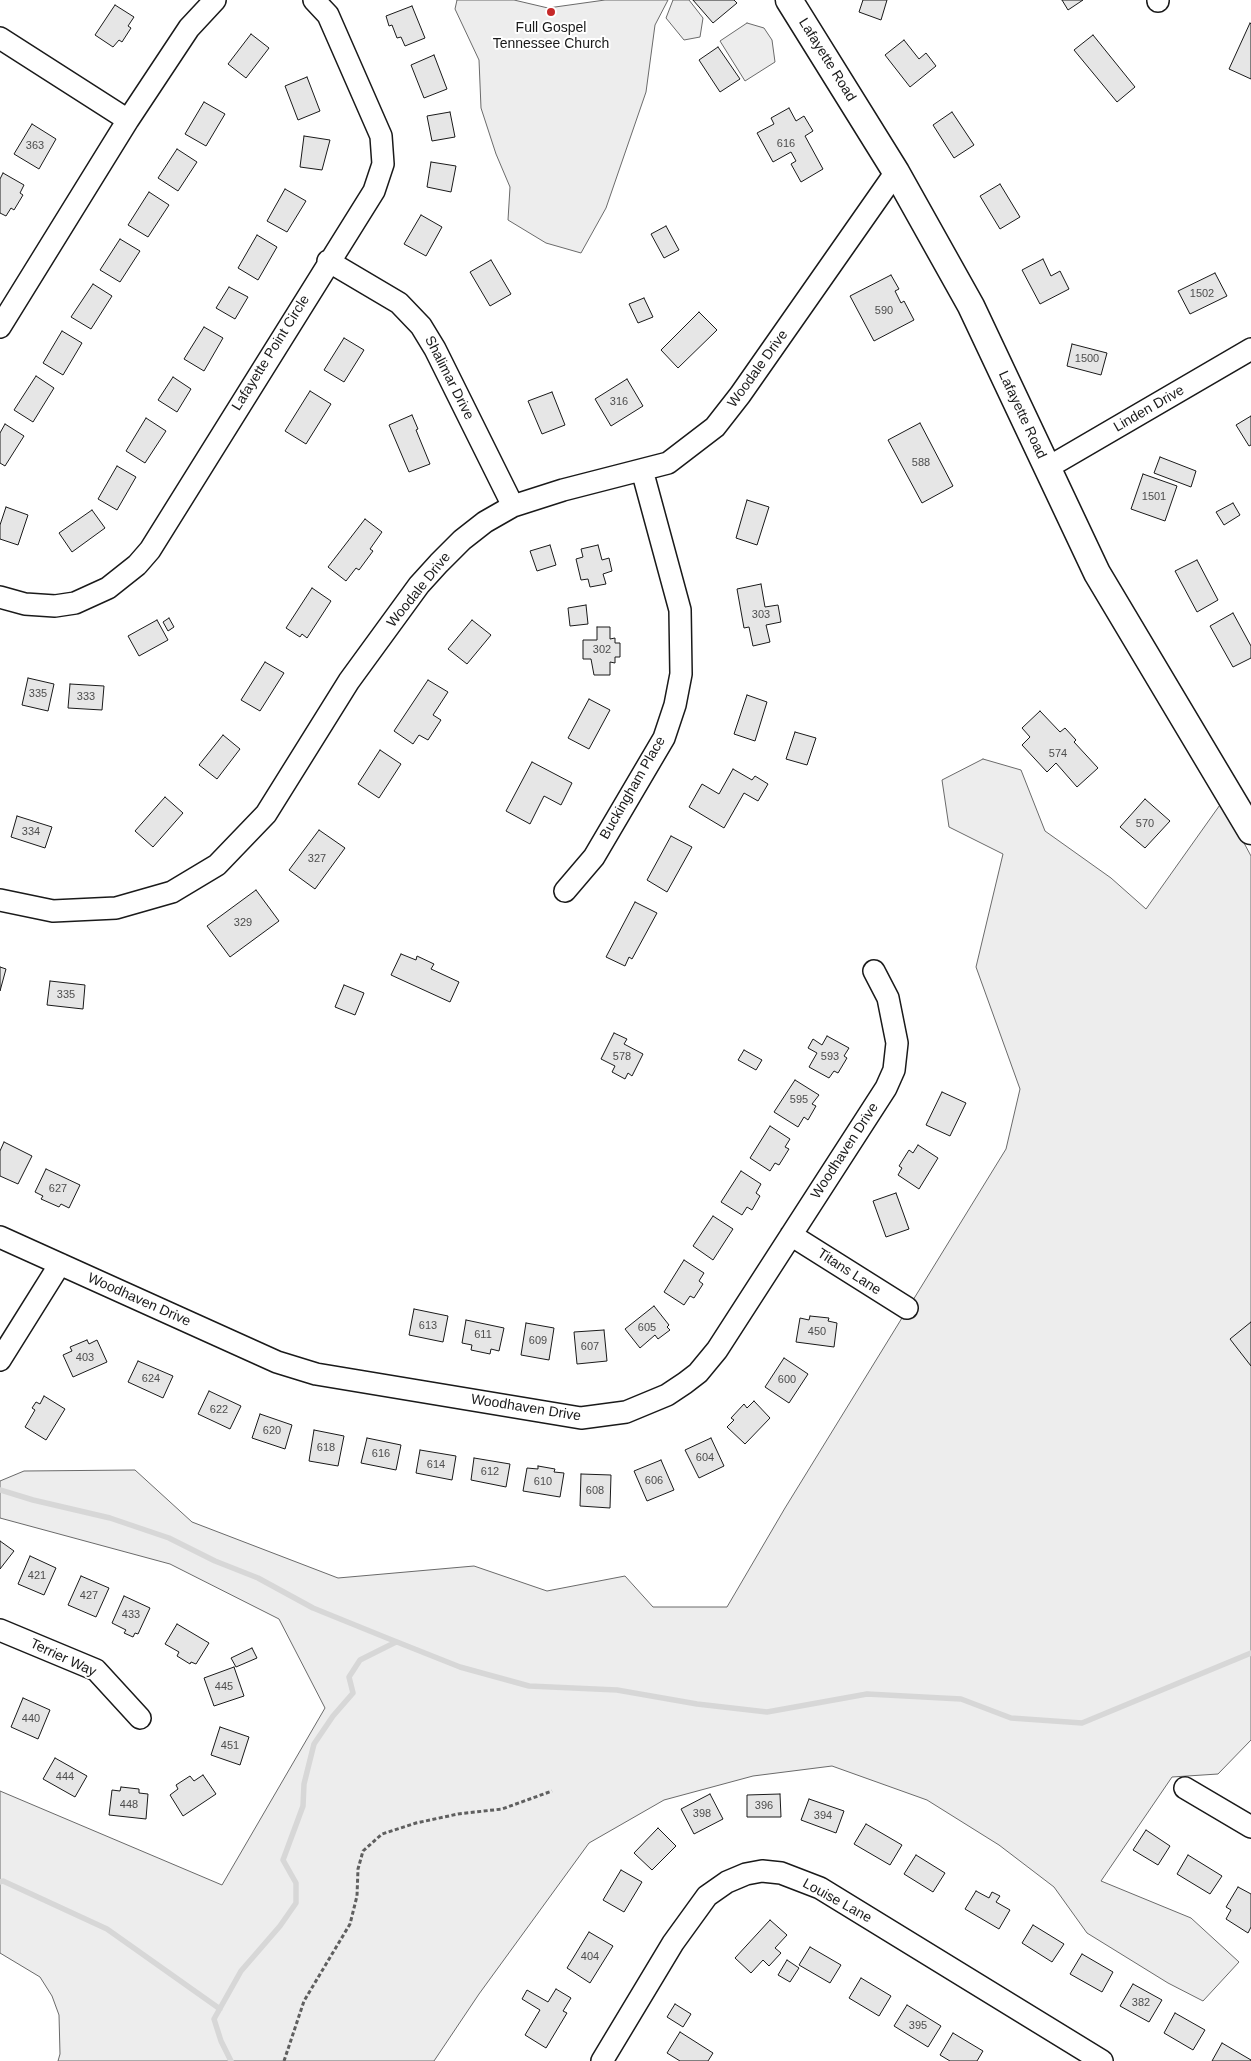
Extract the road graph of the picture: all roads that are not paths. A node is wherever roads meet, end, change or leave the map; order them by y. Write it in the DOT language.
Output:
graph roads {
  1 [pos="214,0"];
  2 [pos="314,0"];
  3 [pos="789,0"];
  4 [pos="0,38"];
  5 [pos="128,120"];
  6 [pos="896,172"];
  7 [pos="328,261"];
  8 [pos="0,327"];
  9 [pos="1251,349"];
  10 [pos="1047,468"];
  11 [pos="642,470"];
  12 [pos="513,506"];
  13 [pos="0,597"];
  14 [pos="1251,831"];
  15 [pos="565,891"];
  16 [pos="0,900"];
  17 [pos="874,972"];
  18 [pos="791,1235"];
  19 [pos="0,1237"];
  20 [pos="60,1264"];
  21 [pos="907,1308"];
  22 [pos="0,1360"];
  23 [pos="0,1630"];
  24 [pos="140,1718"];
  25 [pos="1185,1788"];
  26 [pos="1251,1827"];
  27 [pos="602,2061"];
  28 [pos="1102,2061"];
  1 -- 5 [label="street"];
  2 -- 7 [label="street, Lafayette Point Circle"];
  3 -- 6 [label="main road, Lafayette Road"];
  4 -- 5 [label="street"];
  5 -- 8 [label="street"];
  6 -- 10 [label="main road, Lafayette Road"];
  6 -- 11 [label="street, Woodale Drive"];
  7 -- 12 [label="street, Shalimar Drive"];
  7 -- 13 [label="street, Lafayette Point Circle"];
  9 -- 10 [label="street, Linden Drive"];
  10 -- 14 [label="main road, Lafayette Road"];
  11 -- 12 [label="street, Woodale Drive"];
  11 -- 15 [label="street, Buckingham Place"];
  12 -- 16 [label="street, Woodale Drive"];
  17 -- 18 [label="street, Woodhaven Drive"];
  18 -- 20 [label="street, Woodhaven Drive"];
  18 -- 21 [label="street, Titans Lane"];
  19 -- 20 [label="street, Woodhaven Drive"];
  20 -- 22 [label="street"];
  23 -- 24 [label="street, Terrier Way"];
  25 -- 26 [label="street"];
  27 -- 28 [label="street, Louise Lane"];
}
